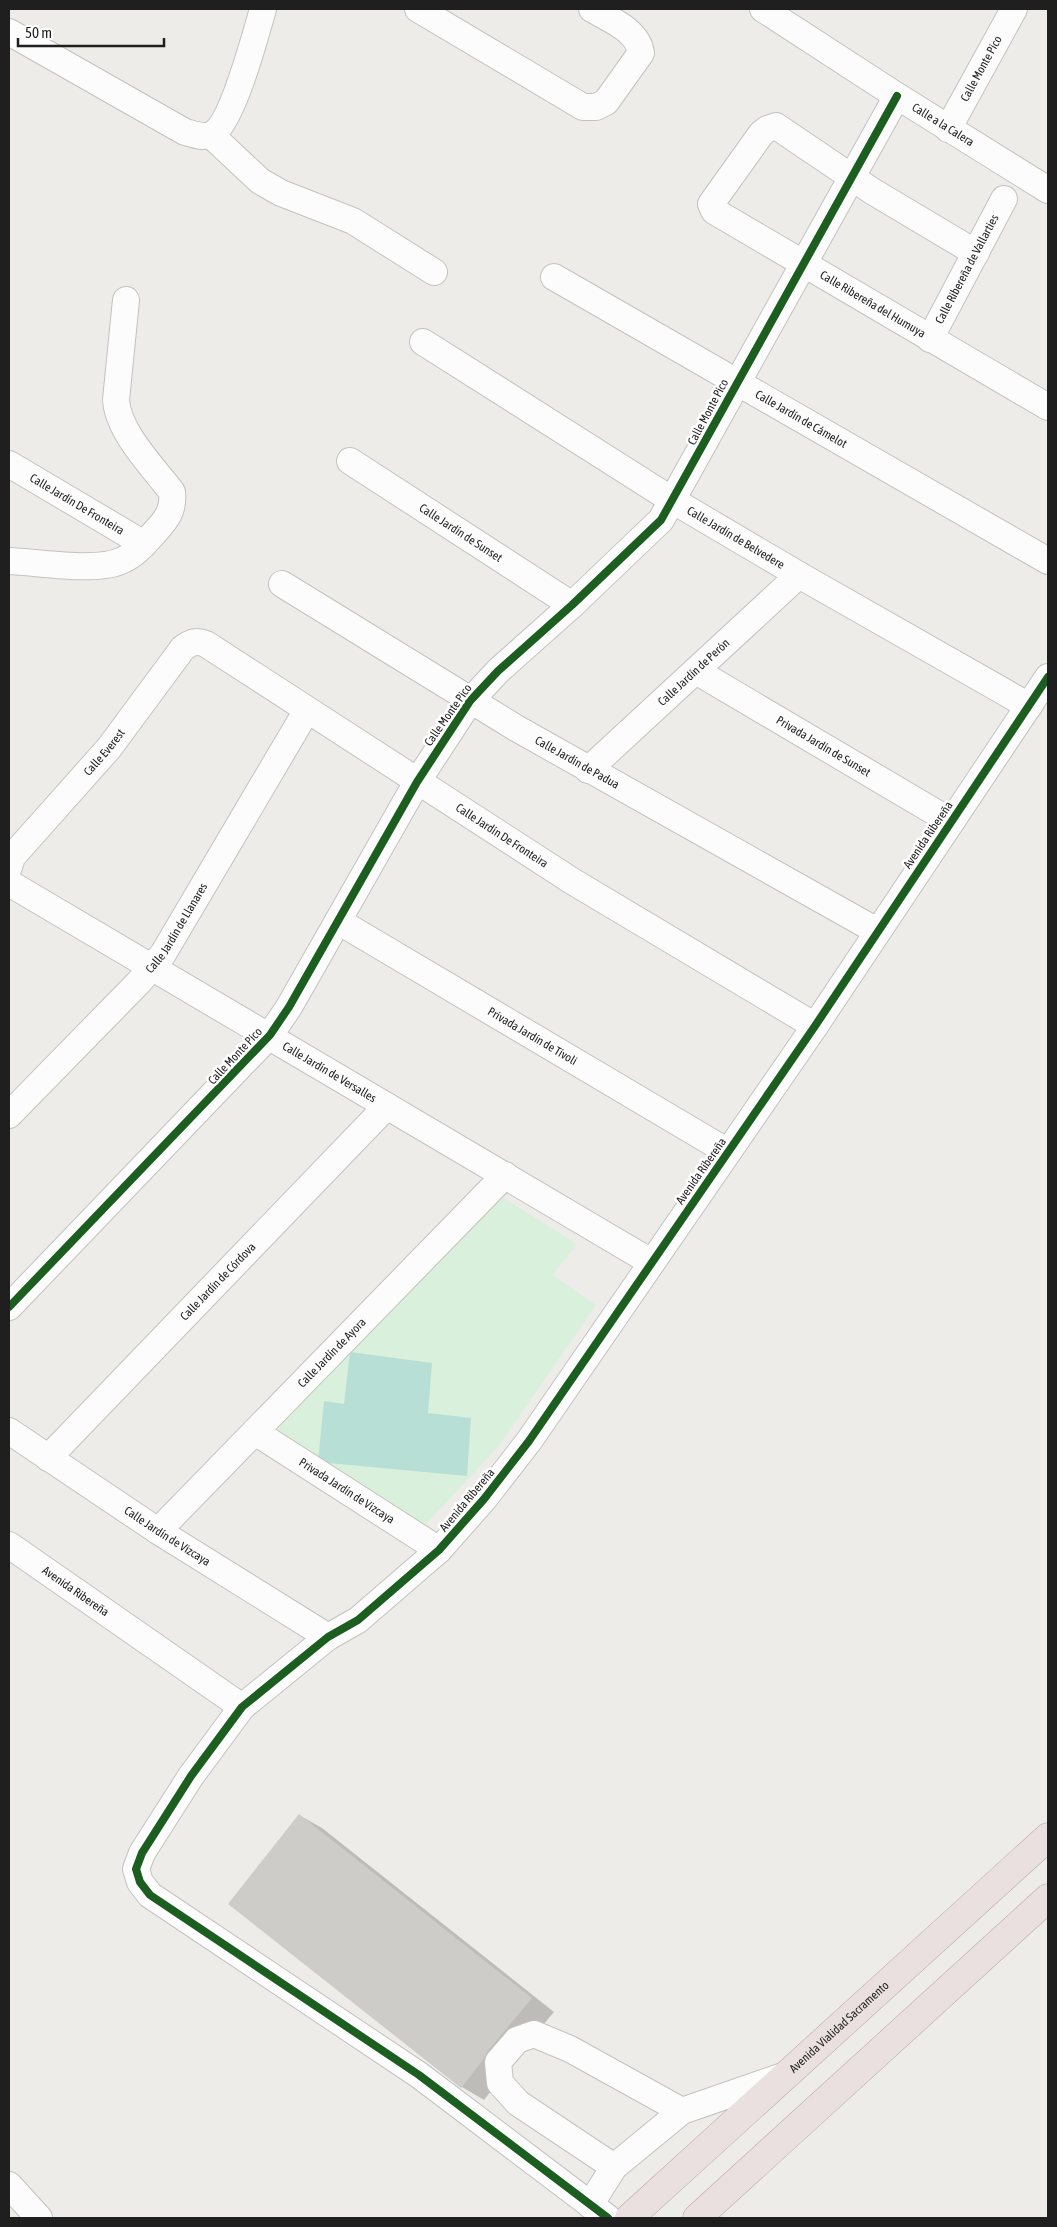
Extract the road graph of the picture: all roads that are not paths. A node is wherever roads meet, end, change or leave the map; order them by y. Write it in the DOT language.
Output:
graph roads {
  1 [pos="263,9"];
  2 [pos="418,9"];
  3 [pos="592,9"];
  4 [pos="763,9"];
  5 [pos="1014,9"];
  6 [pos="790,16"];
  7 [pos="9,32"];
  8 [pos="896,96"];
  9 [pos="948,129"];
  10 [pos="211,135"];
  11 [pos="851,177"];
  12 [pos="1048,190"];
  13 [pos="1004,199"];
  14 [pos="976,253"];
  15 [pos="803,264"];
  16 [pos="434,272"];
  17 [pos="554,277"];
  18 [pos="126,300"];
  19 [pos="930,339"];
  20 [pos="423,342"];
  21 [pos="737,382"];
  22 [pos="1048,407"];
  23 [pos="350,461"];
  24 [pos="9,464"];
  25 [pos="672,500"];
  26 [pos="144,544"];
  27 [pos="9,561"];
  28 [pos="1048,561"];
  29 [pos="799,575"];
  30 [pos="282,584"];
  31 [pos="572,605"];
  32 [pos="191,642"];
  33 [pos="696,670"];
  34 [pos="1048,677"];
  35 [pos="470,701"];
  36 [pos="1029,706"];
  37 [pos="306,710"];
  38 [pos="588,770"];
  39 [pos="417,782"];
  40 [pos="950,821"];
  41 [pos="9,866"];
  42 [pos="338,921"];
  43 [pos="878,930"];
  44 [pos="153,967"];
  45 [pos="815,1026"];
  46 [pos="270,1035"];
  47 [pos="387,1106"];
  48 [pos="9,1115"];
  49 [pos="728,1152"];
  50 [pos="505,1175"];
  51 [pos="651,1262"];
  52 [pos="9,1306"];
  53 [pos="9,1431"];
  54 [pos="255,1432"];
  55 [pos="48,1458"];
  56 [pos="158,1531"];
  57 [pos="9,1545"];
  58 [pos="439,1550"];
  59 [pos="328,1637"];
  60 [pos="242,1707"];
  61 [pos="1048,1837"];
  62 [pos="1048,1898"];
  63 [pos="786,2075"];
  64 [pos="682,2111"];
  65 [pos="614,2167"];
  66 [pos="9,2185"];
  67 [pos="599,2211"];
  68 [pos="39,2218"];
  69 [pos="629,2218"];
  70 [pos="697,2218"];
  1 -- 10 [label="street"];
  2 -- 3 [label="street"];
  4 -- 6 [label="street, Calle a la Calera"];
  5 -- 9 [label="street, Calle Monte Pico"];
  6 -- 8 [label="street, Calle a la Calera"];
  7 -- 10 [label="street"];
  8 -- 9 [label="street, Calle a la Calera"];
  8 -- 11 [label="street, Calle Monte Pico"];
  9 -- 12 [label="street, Calle a la Calera"];
  10 -- 16 [label="street"];
  11 -- 14 [label="street, Calle Ribereña del Humuya"];
  11 -- 15 [label="street, Calle Monte Pico"];
  11 -- 15 [label="street, Calle Ribereña del Humuya"];
  13 -- 14 [label="street, Calle Ribereña de Vallarties"];
  14 -- 19 [label="street, Calle Ribereña de Vallarties"];
  15 -- 19 [label="street, Calle Ribereña del Humuya"];
  15 -- 21 [label="street, Calle Monte Pico"];
  17 -- 21 [label="street, Calle Jardín de Cámelot"];
  18 -- 26 [label="street"];
  19 -- 22 [label="street, Calle Ribereña del Humuya"];
  20 -- 25 [label="street, Calle Jardín de Belvedere"];
  21 -- 25 [label="street, Calle Monte Pico"];
  21 -- 28 [label="street, Calle Jardín de Cámelot"];
  23 -- 31 [label="street, Calle Jardín de Sunset"];
  24 -- 26 [label="street, Calle Jardín De Fronteira"];
  25 -- 29 [label="street, Calle Jardín de Belvedere"];
  25 -- 31 [label="street, Calle Monte Pico"];
  26 -- 27 [label="street"];
  29 -- 33 [label="street, Calle Jardín de Perón"];
  29 -- 36 [label="street, Calle Jardín de Belvedere"];
  30 -- 35 [label="street, Calle Jardín de Padua"];
  31 -- 35 [label="street, Calle Monte Pico"];
  32 -- 37 [label="street, Calle Jardín De Fronteira"];
  32 -- 41 [label="street, Calle Everest"];
  33 -- 38 [label="street, Calle Jardín de Perón"];
  33 -- 40 [label="street, Privada Jardín de Sunset"];
  34 -- 36 [label="street, Avenida Ribereña"];
  35 -- 38 [label="street, Calle Jardín de Padua"];
  35 -- 39 [label="street, Calle Monte Pico"];
  36 -- 40 [label="street, Avenida Ribereña"];
  37 -- 39 [label="street, Calle Jardín De Fronteira"];
  37 -- 44 [label="street, Calle Jardín de Llanares"];
  38 -- 43 [label="street, Calle Jardín de Padua"];
  39 -- 42 [label="street, Calle Monte Pico"];
  39 -- 45 [label="street, Calle Jardín De Fronteira"];
  40 -- 43 [label="street, Avenida Ribereña"];
  41 -- 44 [label="street, Calle Jardín de Versalles"];
  42 -- 46 [label="street, Calle Monte Pico"];
  42 -- 49 [label="street, Privada Jardín de Tívoli"];
  43 -- 45 [label="street, Avenida Ribereña"];
  44 -- 46 [label="street, Calle Jardín de Versalles"];
  44 -- 48 [label="street, Calle Jardín de Llanares"];
  45 -- 49 [label="street, Avenida Ribereña"];
  46 -- 47 [label="street, Calle Jardín de Versalles"];
  46 -- 52 [label="street, Calle Monte Pico"];
  47 -- 50 [label="street, Calle Jardín de Versalles"];
  47 -- 55 [label="street, Calle Jardín de Córdova"];
  49 -- 51 [label="street, Avenida Ribereña"];
  50 -- 51 [label="street, Calle Jardín de Versalles"];
  50 -- 54 [label="street, Calle Jardín de Ayora"];
  51 -- 58 [label="street, Avenida Ribereña"];
  53 -- 55 [label="street, Calle Jardín de Vizcaya"];
  54 -- 56 [label="street, Calle Jardín de Ayora"];
  54 -- 58 [label="street, Privada Jardín de Vizcaya"];
  55 -- 56 [label="street, Calle Jardín de Vizcaya"];
  56 -- 59 [label="street, Calle Jardín de Vizcaya"];
  57 -- 60 [label="street, Avenida Ribereña"];
  58 -- 59 [label="street, Avenida Ribereña"];
  59 -- 60 [label="street, Avenida Ribereña"];
  60 -- 67 [label="street, Avenida Ribereña"];
  61 -- 63 [label="highway, Avenida Vialidad Sacramento"];
  62 -- 70 [label="highway"];
  63 -- 64 [label="street"];
  63 -- 69 [label="highway, Avenida Vialidad Sacramento"];
  64 -- 65 [label="street"];
  64 -- 65 [label="street"];
  65 -- 67 [label="street"];
  66 -- 68 [label="street"];
}
